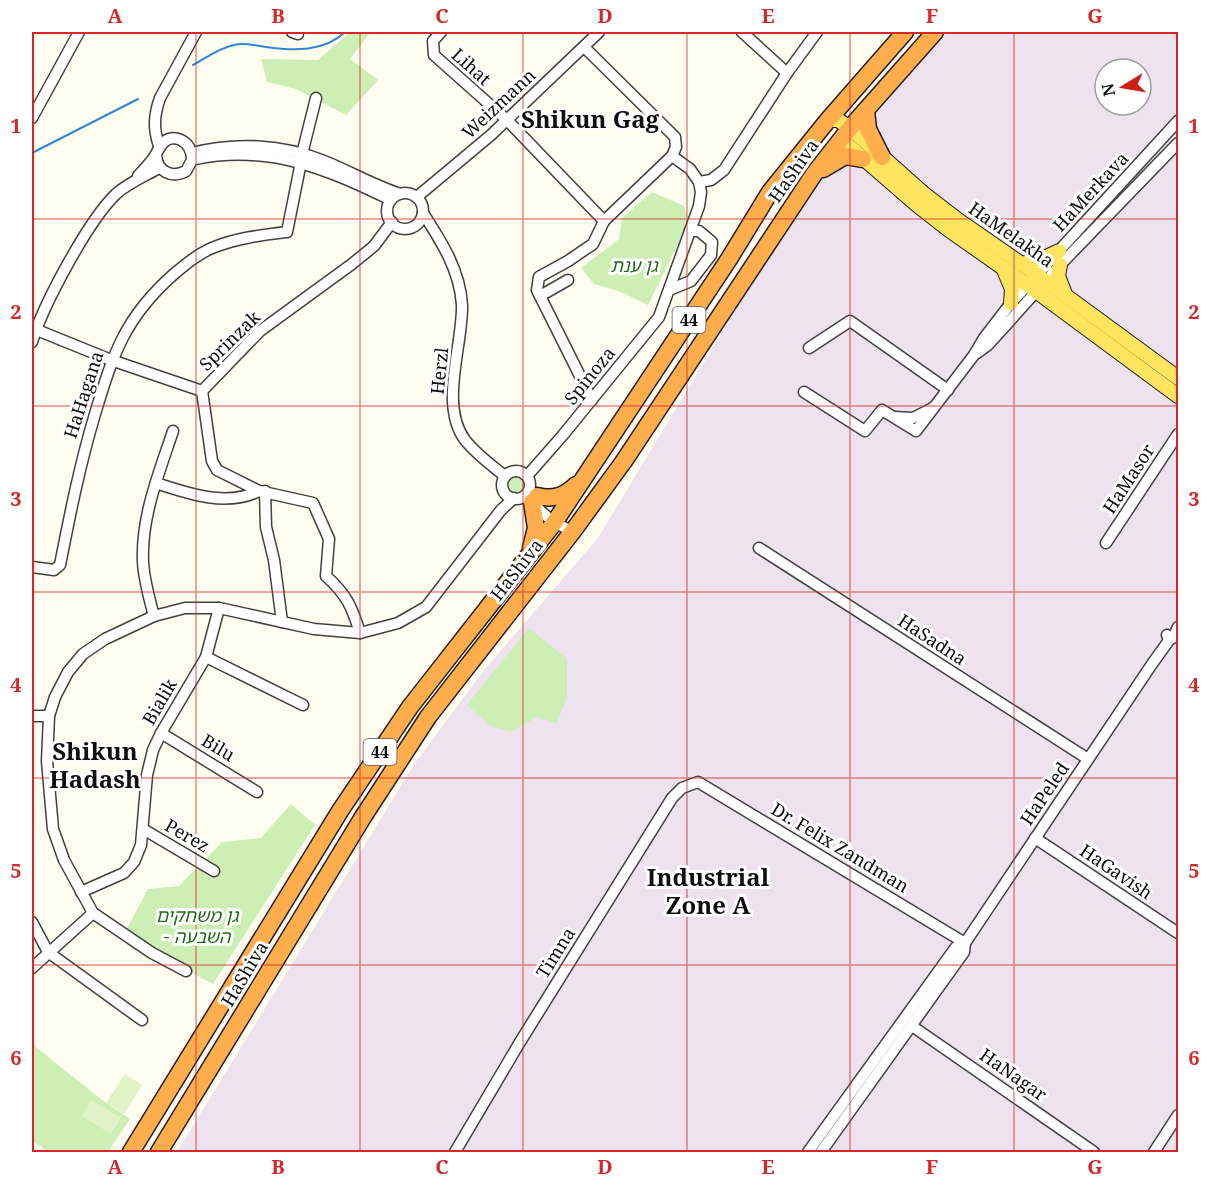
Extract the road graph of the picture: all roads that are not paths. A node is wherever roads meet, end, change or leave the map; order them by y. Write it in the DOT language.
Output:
graph roads {
  1 [pos="79,32"];
  2 [pos="196,32"];
  3 [pos="441,32"];
  4 [pos="599,32"];
  5 [pos="742,32"];
  6 [pos="817,32"];
  7 [pos="907,32"];
  8 [pos="935,32"];
  9 [pos="584,46"];
  10 [pos="787,73"];
  11 [pos="316,98"];
  12 [pos="866,111"];
  13 [pos="32,118"];
  14 [pos="507,120"];
  15 [pos="1179,122"];
  16 [pos="840,127"];
  17 [pos="1179,143"];
  18 [pos="160,147"];
  19 [pos="192,156"];
  20 [pos="672,156"];
  21 [pos="882,157"];
  22 [pos="301,158"];
  23 [pos="863,159"];
  24 [pos="159,168"];
  25 [pos="814,174"];
  26 [pos="699,182"];
  27 [pos="132,183"];
  28 [pos="417,196"];
  29 [pos="395,197"];
  30 [pos="421,218"];
  31 [pos="604,221"];
  32 [pos="392,222"];
  33 [pos="690,231"];
  34 [pos="1059,258"];
  35 [pos="1021,264"];
  36 [pos="1003,268"];
  37 [pos="568,280"];
  38 [pos="1036,282"];
  39 [pos="669,290"];
  40 [pos="540,296"];
  41 [pos="1065,296"];
  42 [pos="1011,303"];
  43 [pos="33,329"];
  44 [pos="32,342"];
  45 [pos="809,348"];
  46 [pos="974,355"];
  47 [pos="111,360"];
  48 [pos="1179,378"];
  49 [pos="948,390"];
  50 [pos="202,391"];
  51 [pos="804,392"];
  52 [pos="1179,396"];
  53 [pos="592,400"];
  54 [pos="173,431"];
  55 [pos="1179,434"];
  56 [pos="592,466"];
  57 [pos="505,476"];
  58 [pos="527,476"];
  59 [pos="156,483"];
  60 [pos="504,490"];
  61 [pos="262,491"];
  62 [pos="527,496"];
  63 [pos="501,510"];
  64 [pos="557,518"];
  65 [pos="573,531"];
  66 [pos="1106,543"];
  67 [pos="759,548"];
  68 [pos="524,562"];
  69 [pos="32,567"];
  70 [pos="219,608"];
  71 [pos="154,616"];
  72 [pos="1179,616"];
  73 [pos="282,622"];
  74 [pos="360,633"];
  75 [pos="1173,636"];
  76 [pos="206,657"];
  77 [pos="303,705"];
  78 [pos="32,716"];
  79 [pos="49,716"];
  80 [pos="161,733"];
  81 [pos="1088,759"];
  82 [pos="698,782"];
  83 [pos="257,792"];
  84 [pos="143,829"];
  85 [pos="1035,838"];
  86 [pos="214,871"];
  87 [pos="81,892"];
  88 [pos="93,913"];
  89 [pos="32,922"];
  90 [pos="1179,933"];
  91 [pos="965,943"];
  92 [pos="48,952"];
  93 [pos="32,968"];
  94 [pos="186,971"];
  95 [pos="142,1020"];
  96 [pos="912,1026"];
  97 [pos="1179,1115"];
  98 [pos="132,1149"];
  99 [pos="159,1152"];
  100 [pos="455,1152"];
  101 [pos="808,1152"];
  102 [pos="821,1152"];
  103 [pos="1094,1152"];
  104 [pos="1154,1152"];
  1 -- 13 [label="street"];
  2 -- 18 [label="street"];
  3 -- 14 [label="street, Lihat"];
  4 -- 9 [label="street, Weizmann"];
  5 -- 10 [label="street"];
  6 -- 10 [label="street"];
  7 -- 16 [label="highway"];
  8 -- 12 [label="highway, HaShiva / 44"];
  9 -- 14 [label="street, Weizmann"];
  9 -- 20 [label="street"];
  10 -- 26 [label="street"];
  11 -- 22 [label="street, HaHagana"];
  12 -- 16 [label="highway, HaShiva / 44"];
  12 -- 21 [label="highway"];
  14 -- 28 [label="street, Weizmann"];
  14 -- 31 [label="street, Lihat"];
  15 -- 34 [label="street, HaMerkava"];
  16 -- 21 [label="main road, HaMelakha"];
  16 -- 23 [label="main road, HaMelakha"];
  16 -- 25 [label="highway, HaShiva / 44"];
  16 -- 56 [label="highway, HaShiva / 44"];
  17 -- 34 [label="street, HaMerkava"];
  18 -- 19 [label="street"];
  18 -- 24 [label="street"];
  18 -- 27 [label="street"];
  19 -- 22 [label="street"];
  19 -- 24 [label="street"];
  20 -- 26 [label="street"];
  20 -- 31 [label="street"];
  21 -- 35 [label="main road, HaMelakha"];
  22 -- 29 [label="street"];
  22 -- 47 [label="street, HaHagana"];
  23 -- 25 [label="highway"];
  23 -- 36 [label="main road, HaMelakha"];
  24 -- 27 [label="street"];
  25 -- 65 [label="highway, HaShiva / 44"];
  26 -- 33 [label="street, Spinoza"];
  27 -- 43 [label="street"];
  28 -- 29 [label="street"];
  28 -- 30 [label="street"];
  29 -- 32 [label="street"];
  30 -- 32 [label="street"];
  30 -- 57 [label="street, Herzl"];
  31 -- 40 [label="street"];
  32 -- 50 [label="street, Sprinzak"];
  33 -- 39 [label="street, Spinoza"];
  33 -- 39 [label="street"];
  34 -- 35 [label="main road"];
  34 -- 38 [label="street, HaMerkava"];
  34 -- 41 [label="main road"];
  35 -- 38 [label="main road, HaMelakha"];
  36 -- 38 [label="main road, HaMelakha"];
  36 -- 42 [label="main road"];
  37 -- 40 [label="street"];
  38 -- 41 [label="main road, HaMelakha"];
  38 -- 42 [label="street"];
  38 -- 46 [label="street"];
  38 -- 52 [label="main road, HaMelakha"];
  39 -- 53 [label="street, Spinoza"];
  40 -- 53 [label="street"];
  41 -- 48 [label="main road, HaMelakha"];
  42 -- 46 [label="street"];
  43 -- 44 [label="street"];
  43 -- 47 [label="street, Sprinzak"];
  45 -- 49 [label="street"];
  46 -- 49 [label="street"];
  47 -- 50 [label="street, Sprinzak"];
  47 -- 69 [label="street, HaHagana"];
  49 -- 51 [label="street"];
  50 -- 61 [label="street"];
  53 -- 58 [label="street, Spinoza"];
  54 -- 59 [label="street"];
  55 -- 66 [label="street, HaMasor"];
  56 -- 62 [label="highway"];
  56 -- 64 [label="highway, HaShiva / 44"];
  57 -- 58 [label="street"];
  57 -- 60 [label="street"];
  58 -- 62 [label="street"];
  59 -- 61 [label="street"];
  59 -- 71 [label="street"];
  60 -- 62 [label="street"];
  60 -- 63 [label="street"];
  61 -- 73 [label="street"];
  61 -- 74 [label="street"];
  62 -- 63 [label="street"];
  62 -- 64 [label="street"];
  62 -- 68 [label="highway"];
  63 -- 74 [label="street"];
  64 -- 65 [label="street"];
  64 -- 68 [label="highway, HaShiva / 44"];
  65 -- 99 [label="highway, HaShiva / 44"];
  67 -- 81 [label="street, HaSadna"];
  68 -- 98 [label="highway, HaShiva / 44"];
  70 -- 71 [label="street"];
  70 -- 73 [label="street"];
  70 -- 76 [label="street, Bialik"];
  71 -- 79 [label="street"];
  72 -- 75 [label="street, HaPeled"];
  73 -- 74 [label="street"];
  75 -- 81 [label="street, HaPeled"];
  76 -- 77 [label="street"];
  76 -- 80 [label="street, Bialik"];
  78 -- 79 [label="street"];
  79 -- 87 [label="street"];
  80 -- 83 [label="street, Bilu"];
  80 -- 84 [label="street, Bialik"];
  81 -- 85 [label="street, HaPeled"];
  82 -- 91 [label="street, Dr. Felix Zandman"];
  82 -- 100 [label="street, Timna"];
  84 -- 86 [label="street, Perez"];
  84 -- 87 [label="street, Bialik"];
  85 -- 90 [label="street, HaGavish"];
  85 -- 91 [label="street, HaPeled"];
  87 -- 88 [label="street"];
  88 -- 92 [label="street"];
  88 -- 94 [label="street"];
  89 -- 92 [label="street"];
  91 -- 96 [label="street, HaPeled"];
  91 -- 101 [label="street, HaPeled"];
  92 -- 93 [label="street"];
  92 -- 95 [label="street"];
  96 -- 102 [label="street, HaPeled"];
  96 -- 103 [label="street, HaNagar"];
  97 -- 104 [label="street"];
}
